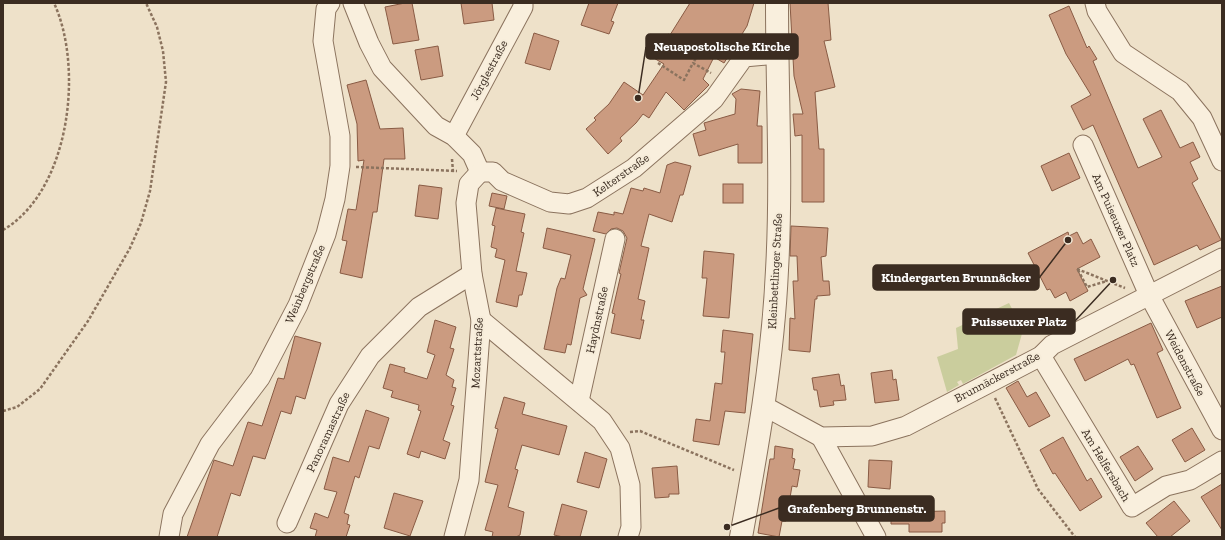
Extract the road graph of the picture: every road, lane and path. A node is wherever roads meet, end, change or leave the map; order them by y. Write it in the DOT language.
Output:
graph roads {
  1 [pos="54,3"];
  2 [pos="146,3"];
  3 [pos="330,3"];
  4 [pos="353,3"];
  5 [pos="777,3"];
  6 [pos="1095,3"];
  7 [pos="526,4"];
  8 [pos="676,36"];
  9 [pos="777,54"];
  10 [pos="658,63"];
  11 [pos="693,63"];
  12 [pos="726,81"];
  13 [pos="454,136"];
  14 [pos="1083,145"];
  15 [pos="1222,161"];
  16 [pos="340,166"];
  17 [pos="453,171"];
  18 [pos="480,172"];
  19 [pos="3,230"];
  20 [pos="615,238"];
  21 [pos="1222,258"];
  22 [pos="472,274"];
  23 [pos="1107,281"];
  24 [pos="1128,289"];
  25 [pos="1149,295"];
  26 [pos="481,320"];
  27 [pos="1041,356"];
  28 [pos="987,382"];
  29 [pos="579,401"];
  30 [pos="764,406"];
  31 [pos="3,411"];
  32 [pos="1222,430"];
  33 [pos="610,433"];
  34 [pos="820,437"];
  35 [pos="1222,460"];
  36 [pos="752,477"];
  37 [pos="287,523"];
  38 [pos="169,537"];
  39 [pos="454,537"];
  40 [pos="628,537"];
  41 [pos="741,537"];
  42 [pos="876,537"];
  43 [pos="1075,537"];
  1 -- 19 [label="path"];
  2 -- 31 [label="path"];
  3 -- 16 [label="street, Weinbergstraße"];
  4 -- 13 [label="street"];
  5 -- 9 [label="street, Kleinbettlinger Straße"];
  6 -- 15 [label="street"];
  7 -- 13 [label="street, Jörglestraße"];
  8 -- 11 [label="path"];
  9 -- 12 [label="street, Kelterstraße"];
  9 -- 30 [label="street, Kleinbettlinger Straße"];
  10 -- 11 [label="path"];
  11 -- 12 [label="path"];
  12 -- 18 [label="street, Kelterstraße"];
  13 -- 18 [label="street"];
  14 -- 25 [label="street, Am Puiseuxer Platz"];
  16 -- 17 [label="path"];
  16 -- 38 [label="street, Weinbergstraße"];
  18 -- 22 [label="street, Mozartstraße"];
  20 -- 29 [label="street, Haydnstraße"];
  21 -- 25 [label="street, Brunnäckerstraße"];
  22 -- 26 [label="street, Mozartstraße"];
  22 -- 37 [label="street, Panoramastraße"];
  23 -- 23 [label="path"];
  23 -- 24 [label="path"];
  25 -- 27 [label="street, Brunnäckerstraße"];
  25 -- 32 [label="street, Weidenstraße"];
  26 -- 29 [label="street"];
  26 -- 39 [label="street, Mozartstraße"];
  27 -- 28 [label="street, Brunnäckerstraße"];
  27 -- 35 [label="street, Am Helfersbach"];
  28 -- 34 [label="street, Brunnäckerstraße"];
  28 -- 43 [label="path"];
  29 -- 33 [label="street"];
  30 -- 34 [label="street"];
  30 -- 36 [label="street, Kleinbettlinger Straße"];
  33 -- 36 [label="path"];
  33 -- 40 [label="street"];
  34 -- 42 [label="street"];
  36 -- 41 [label="street, Kleinbettlinger Straße"];
}
